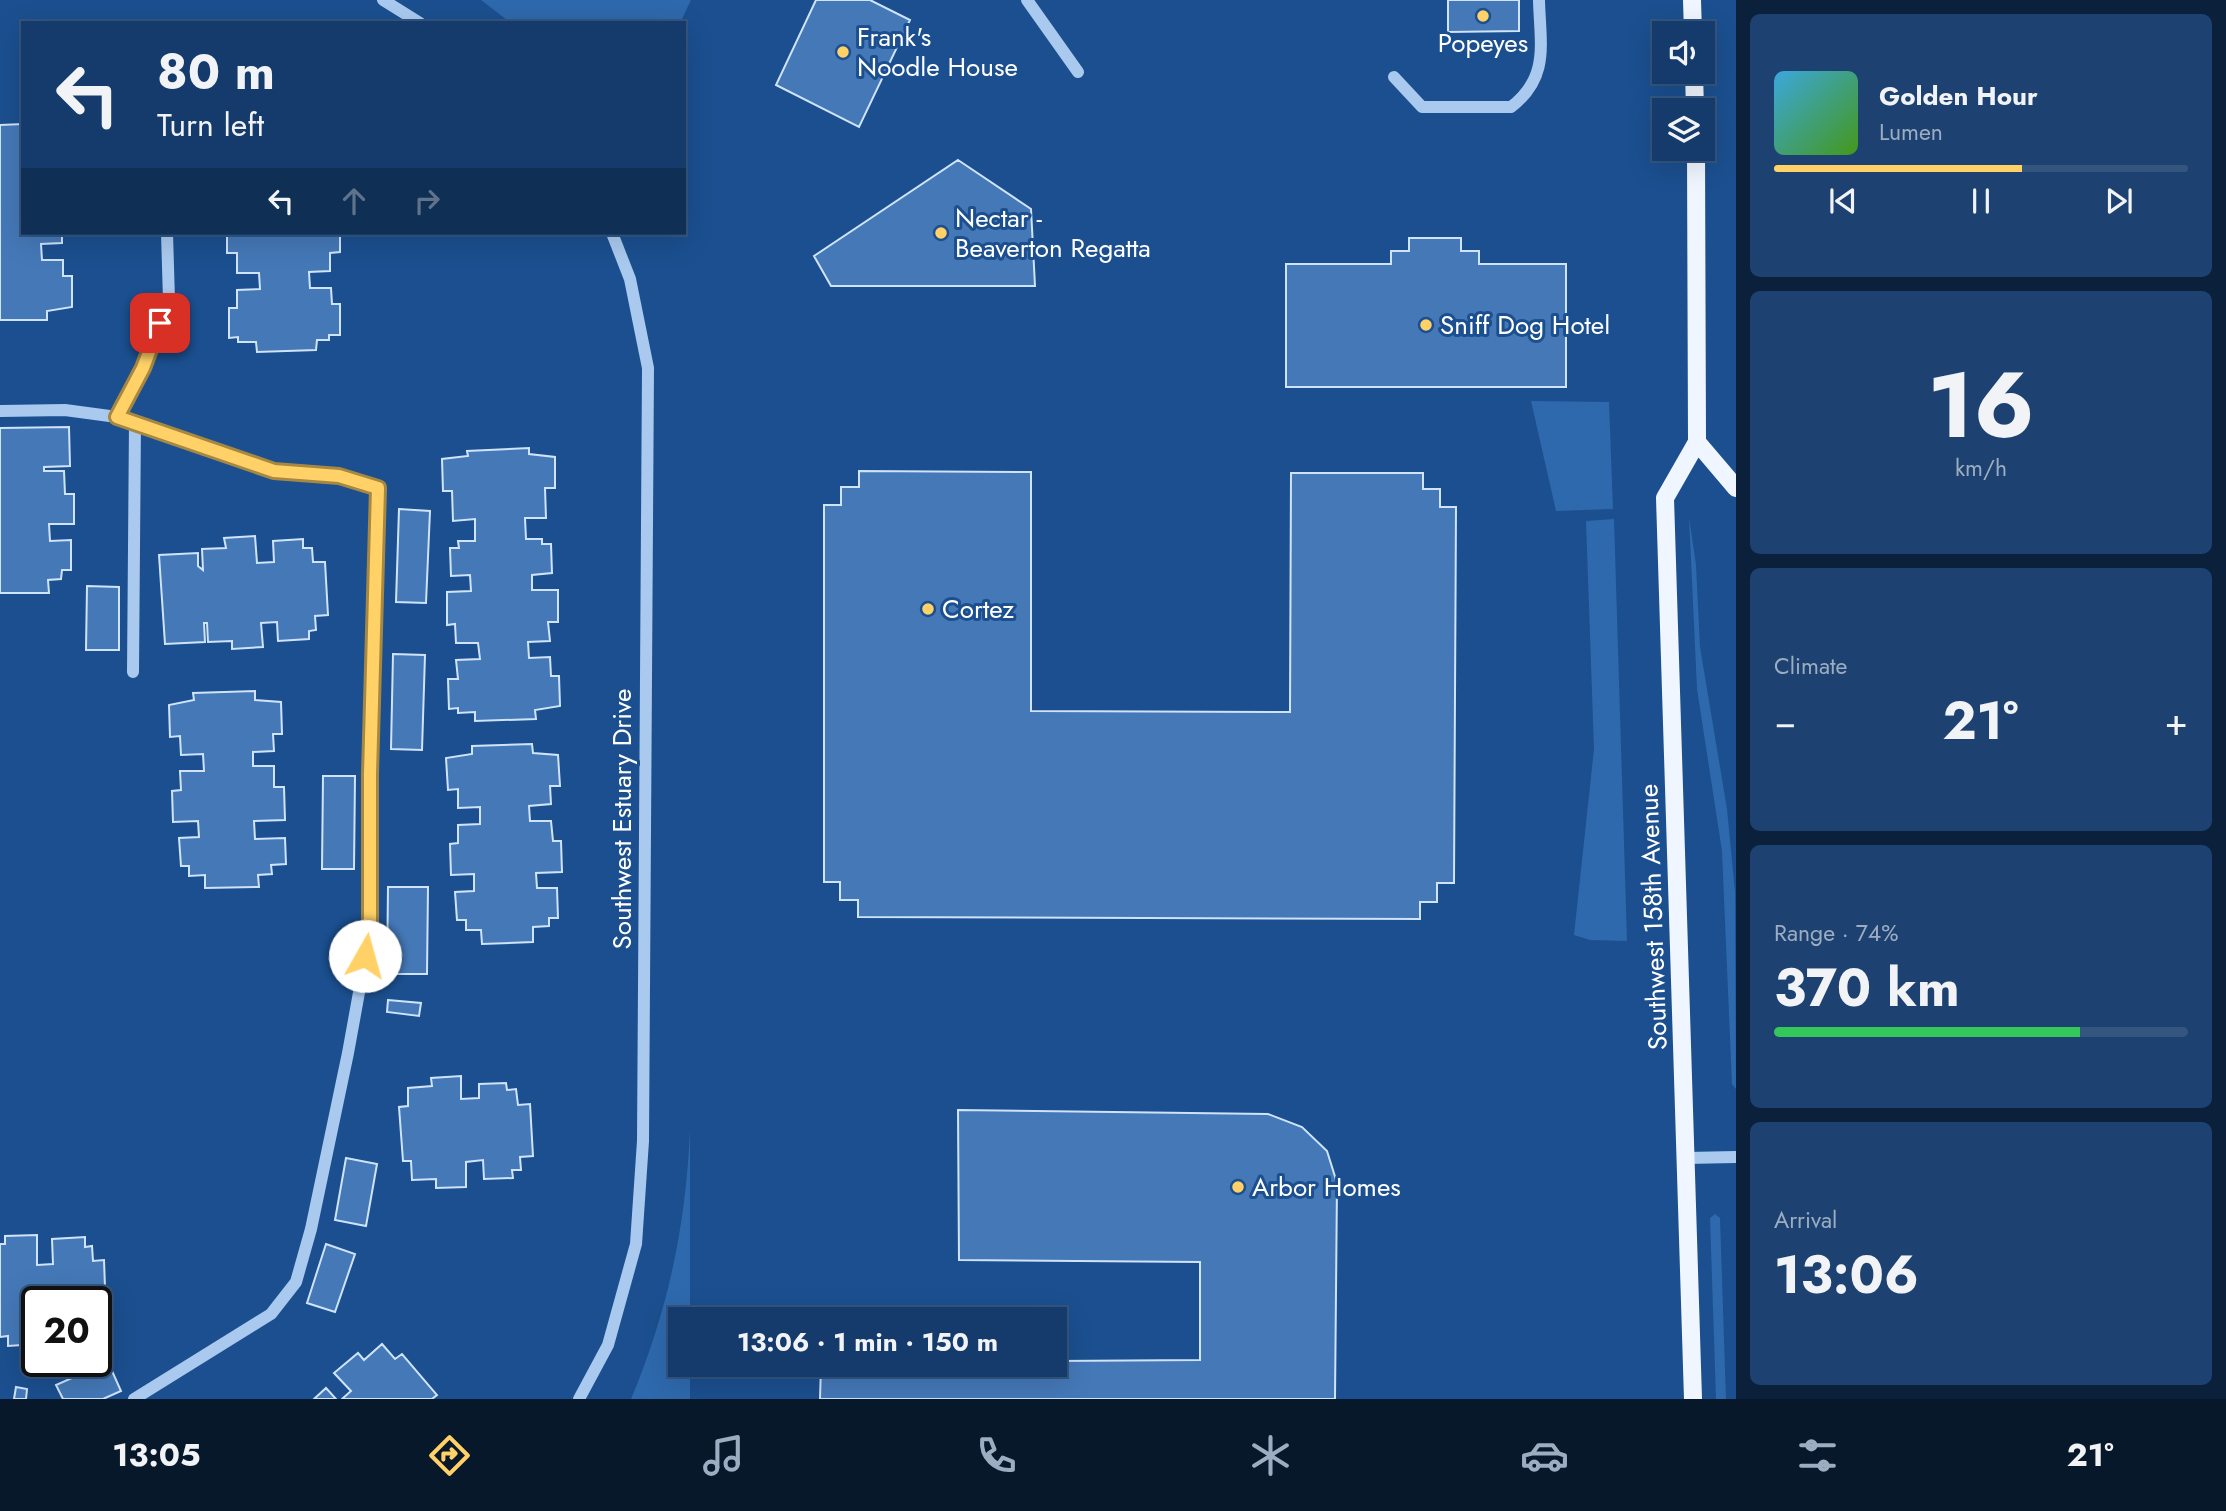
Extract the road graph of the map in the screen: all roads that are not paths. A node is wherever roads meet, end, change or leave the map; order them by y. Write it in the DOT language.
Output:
graph roads {
  1 [pos="383,0"];
  2 [pos="1027,0"];
  3 [pos="1539,0"];
  4 [pos="1692,0"];
  5 [pos="417,21"];
  6 [pos="1693,21"];
  7 [pos="1078,72"];
  8 [pos="1394,77"];
  9 [pos="1696,161"];
  10 [pos="167,235"];
  11 [pos="613,235"];
  12 [pos="0,411"];
  13 [pos="117,417"];
  14 [pos="135,422"];
  15 [pos="1697,442"];
  16 [pos="1736,488"];
  17 [pos="133,672"];
  18 [pos="1736,1157"];
  19 [pos="1686,1158"];
  20 [pos="134,1399"];
  21 [pos="579,1399"];
  22 [pos="1693,1399"];
  1 -- 5 [label="street"];
  2 -- 7 [label="street"];
  3 -- 8 [label="street"];
  4 -- 6 [label="main road"];
  9 -- 15 [label="main road, Southwest 158th Avenue"];
  10 -- 13 [label="street"];
  11 -- 21 [label="street, Southwest Estuary Drive"];
  12 -- 13 [label="street"];
  13 -- 14 [label="street"];
  14 -- 17 [label="street"];
  14 -- 20 [label="street"];
  15 -- 16 [label="main road"];
  15 -- 19 [label="main road, Southwest 158th Avenue"];
  18 -- 19 [label="street"];
  19 -- 22 [label="main road, Southwest 158th Avenue"];
}
